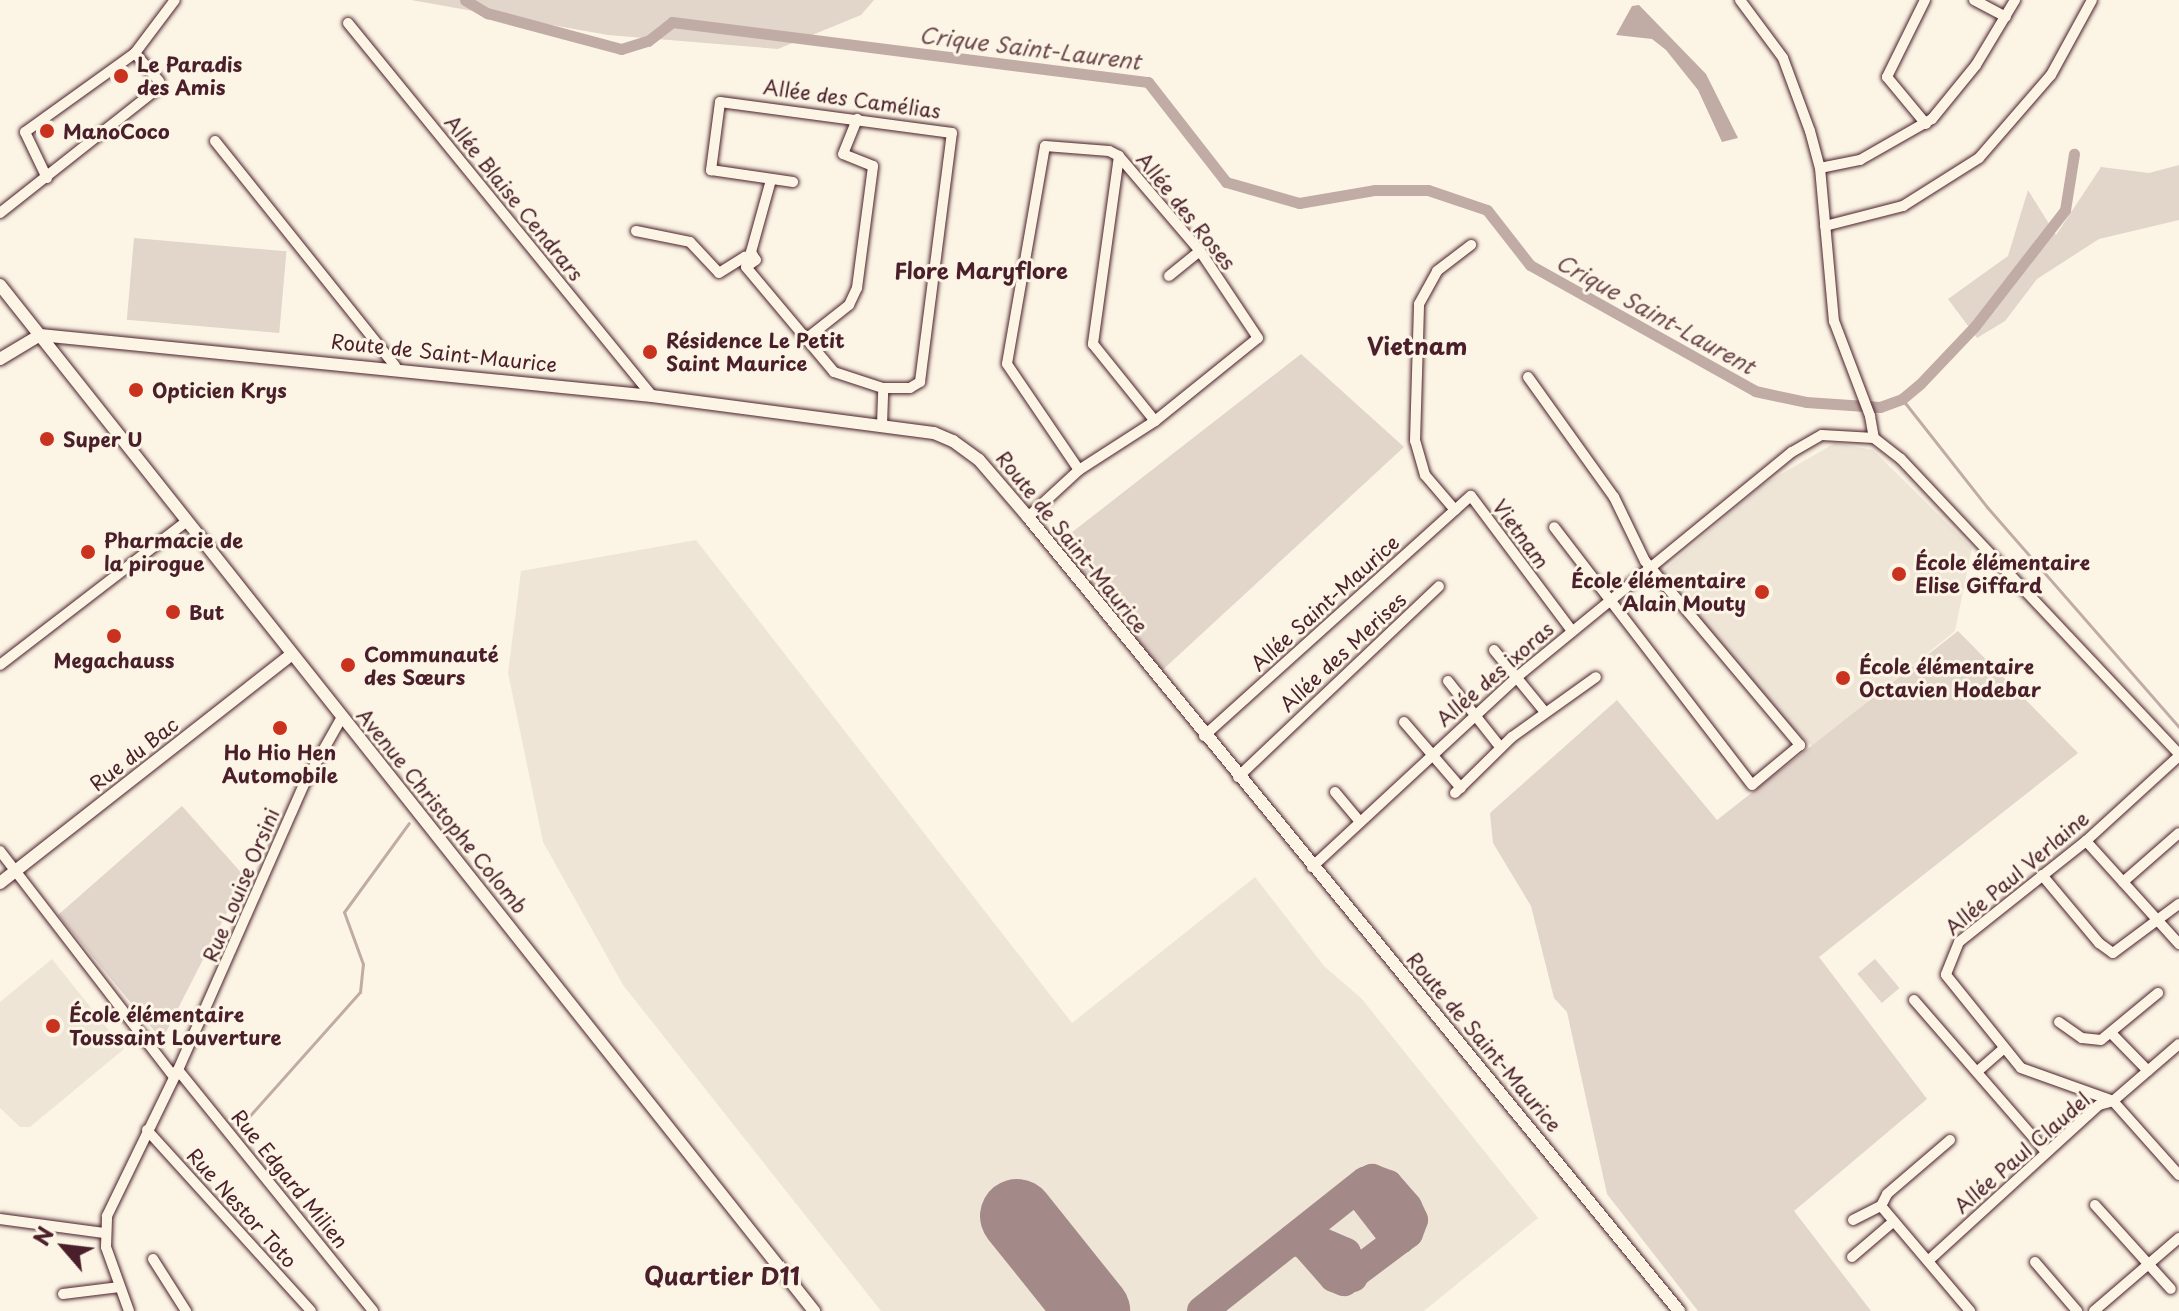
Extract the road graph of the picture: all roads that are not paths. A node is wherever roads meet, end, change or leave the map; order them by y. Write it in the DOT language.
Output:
graph roads {
  1 [pos="175,0"];
  2 [pos="1740,0"];
  3 [pos="1925,0"];
  4 [pos="1974,0"];
  5 [pos="2015,0"];
  6 [pos="2092,0"];
  7 [pos="2006,17"];
  8 [pos="348,23"];
  9 [pos="135,53"];
  10 [pos="857,119"];
  11 [pos="1926,124"];
  12 [pos="215,141"];
  13 [pos="1119,156"];
  14 [pos="1820,168"];
  15 [pos="47,178"];
  16 [pos="771,180"];
  17 [pos="793,182"];
  18 [pos="0,213"];
  19 [pos="1825,226"];
  20 [pos="636,231"];
  21 [pos="1471,245"];
  22 [pos="1200,251"];
  23 [pos="756,260"];
  24 [pos="1169,276"];
  25 [pos="0,285"];
  26 [pos="40,335"];
  27 [pos="806,339"];
  28 [pos="0,359"];
  29 [pos="395,366"];
  30 [pos="1528,377"];
  31 [pos="883,388"];
  32 [pos="652,396"];
  33 [pos="1155,421"];
  34 [pos="882,425"];
  35 [pos="1874,438"];
  36 [pos="1079,470"];
  37 [pos="1471,496"];
  38 [pos="1455,510"];
  39 [pos="1028,517"];
  40 [pos="187,521"];
  41 [pos="1554,527"];
  42 [pos="1651,568"];
  43 [pos="1439,586"];
  44 [pos="1608,603"];
  45 [pos="1572,631"];
  46 [pos="1494,650"];
  47 [pos="291,655"];
  48 [pos="0,665"];
  49 [pos="1517,677"];
  50 [pos="1596,677"];
  51 [pos="1448,681"];
  52 [pos="1545,712"];
  53 [pos="1474,716"];
  54 [pos="342,717"];
  55 [pos="1404,722"];
  56 [pos="1204,736"];
  57 [pos="1501,748"];
  58 [pos="1431,753"];
  59 [pos="2179,755"];
  60 [pos="1238,777"];
  61 [pos="1335,792"];
  62 [pos="1360,822"];
  63 [pos="2179,833"];
  64 [pos="2086,841"];
  65 [pos="0,851"];
  66 [pos="1312,867"];
  67 [pos="16,871"];
  68 [pos="2042,875"];
  69 [pos="2123,882"];
  70 [pos="0,883"];
  71 [pos="2179,904"];
  72 [pos="2157,919"];
  73 [pos="2179,944"];
  74 [pos="2158,993"];
  75 [pos="1914,1000"];
  76 [pos="2059,1022"];
  77 [pos="2113,1035"];
  78 [pos="2179,1044"];
  79 [pos="2004,1048"];
  80 [pos="1979,1070"];
  81 [pos="2148,1071"];
  82 [pos="176,1073"];
  83 [pos="2113,1101"];
  84 [pos="147,1130"];
  85 [pos="1950,1140"];
  86 [pos="2046,1152"];
  87 [pos="2179,1175"];
  88 [pos="2095,1205"];
  89 [pos="1881,1206"];
  90 [pos="0,1219"];
  91 [pos="1853,1220"];
  92 [pos="1894,1221"];
  93 [pos="104,1233"];
  94 [pos="2179,1238"];
  95 [pos="1852,1257"];
  96 [pos="153,1259"];
  97 [pos="1928,1261"];
  98 [pos="2035,1262"];
  99 [pos="2146,1264"];
  100 [pos="120,1287"];
  101 [pos="2171,1289"];
  102 [pos="63,1294"];
  103 [pos="129,1311"];
  104 [pos="186,1311"];
  105 [pos="311,1311"];
  106 [pos="373,1311"];
  107 [pos="814,1311"];
  108 [pos="1679,1311"];
  109 [pos="1970,1311"];
  110 [pos="2077,1311"];
  111 [pos="2094,1311"];
  1 -- 9 [label="street"];
  2 -- 14 [label="street"];
  3 -- 11 [label="street"];
  4 -- 7 [label="street"];
  5 -- 7 [label="street"];
  6 -- 19 [label="street"];
  7 -- 11 [label="street"];
  8 -- 32 [label="street, Allée Blaise Cendrars"];
  9 -- 15 [label="street"];
  9 -- 15 [label="street"];
  10 -- 16 [label="street, Allée des Camélias"];
  10 -- 27 [label="street"];
  10 -- 31 [label="street, Allée des Camélias"];
  11 -- 14 [label="street"];
  12 -- 29 [label="street"];
  13 -- 22 [label="street, Allée des Roses"];
  13 -- 33 [label="street"];
  13 -- 36 [label="street, Allée des Roses"];
  14 -- 19 [label="street"];
  15 -- 18 [label="street"];
  16 -- 17 [label="street"];
  16 -- 23 [label="street"];
  19 -- 35 [label="street"];
  20 -- 23 [label="street"];
  21 -- 38 [label="street"];
  22 -- 24 [label="street"];
  22 -- 33 [label="street, Allée des Roses"];
  23 -- 27 [label="street"];
  25 -- 26 [label="street, Avenue Christophe Colomb"];
  26 -- 28 [label="street"];
  26 -- 29 [label="street, Route de Saint-Maurice"];
  26 -- 40 [label="street, Avenue Christophe Colomb"];
  27 -- 31 [label="street"];
  29 -- 32 [label="street, Route de Saint-Maurice"];
  30 -- 42 [label="street"];
  31 -- 34 [label="street"];
  32 -- 34 [label="street, Route de Saint-Maurice"];
  33 -- 36 [label="street, Allée des Roses"];
  34 -- 39 [label="street, Route de Saint-Maurice"];
  35 -- 42 [label="street, Allée des ixoras"];
  35 -- 59 [label="street"];
  36 -- 39 [label="street, Allée des Roses"];
  37 -- 38 [label="street, Allée Saint-Maurice"];
  37 -- 45 [label="street, Vietnam"];
  38 -- 56 [label="street, Allée Saint-Maurice"];
  39 -- 56 [label="street, Route de Saint-Maurice"];
  40 -- 47 [label="street, Avenue Christophe Colomb"];
  40 -- 48 [label="street"];
  41 -- 44 [label="street"];
  42 -- 44 [label="street, Allée des ixoras"];
  42 -- 44 [label="street"];
  43 -- 60 [label="street, Allée des Merises"];
  44 -- 45 [label="street, Allée des ixoras"];
  45 -- 49 [label="street, Allée des ixoras"];
  46 -- 49 [label="street"];
  47 -- 54 [label="street, Avenue Christophe Colomb"];
  47 -- 67 [label="street, Rue du Bac"];
  49 -- 52 [label="street"];
  49 -- 53 [label="street, Allée des ixoras"];
  50 -- 52 [label="street"];
  51 -- 53 [label="street"];
  52 -- 57 [label="street"];
  53 -- 57 [label="street"];
  53 -- 58 [label="street, Allée des ixoras"];
  54 -- 82 [label="street, Rue Louise Orsini"];
  54 -- 107 [label="street, Avenue Christophe Colomb"];
  55 -- 58 [label="street"];
  56 -- 60 [label="street, Route de Saint-Maurice"];
  57 -- 58 [label="street"];
  58 -- 62 [label="street, Allée des ixoras"];
  59 -- 64 [label="street, Allée Paul Verlaine"];
  60 -- 66 [label="street, Route de Saint-Maurice"];
  61 -- 62 [label="street"];
  62 -- 66 [label="street, Allée des ixoras"];
  63 -- 69 [label="street"];
  64 -- 68 [label="street, Allée Paul Verlaine"];
  64 -- 69 [label="street"];
  65 -- 67 [label="street, Rue Edgard Milien"];
  66 -- 108 [label="street, Route de Saint-Maurice"];
  67 -- 70 [label="street, Rue du Bac"];
  67 -- 82 [label="street, Rue Edgard Milien"];
  68 -- 72 [label="street"];
  68 -- 79 [label="street, Allée Paul Verlaine"];
  69 -- 72 [label="street"];
  71 -- 72 [label="street"];
  72 -- 73 [label="street"];
  74 -- 77 [label="street"];
  75 -- 80 [label="street"];
  76 -- 77 [label="street"];
  77 -- 81 [label="street"];
  78 -- 81 [label="street, Allée Paul Claudel"];
  79 -- 80 [label="street"];
  79 -- 83 [label="street, Allée Paul Verlaine"];
  80 -- 86 [label="street"];
  81 -- 83 [label="street, Allée Paul Claudel"];
  82 -- 84 [label="street, Rue Louise Orsini"];
  82 -- 106 [label="street, Rue Edgard Milien"];
  83 -- 86 [label="street, Allée Paul Claudel"];
  83 -- 87 [label="street"];
  84 -- 93 [label="street, Rue Louise Orsini"];
  84 -- 105 [label="street, Rue Nestor Toto"];
  85 -- 89 [label="street"];
  86 -- 97 [label="street, Allée Paul Claudel"];
  88 -- 99 [label="street"];
  89 -- 91 [label="street"];
  89 -- 92 [label="street"];
  90 -- 93 [label="street"];
  92 -- 95 [label="street"];
  92 -- 97 [label="street"];
  93 -- 100 [label="street"];
  94 -- 99 [label="street"];
  96 -- 104 [label="street"];
  97 -- 109 [label="street"];
  98 -- 110 [label="street"];
  99 -- 101 [label="street"];
  99 -- 111 [label="street"];
  100 -- 102 [label="street"];
  100 -- 103 [label="street"];
}
